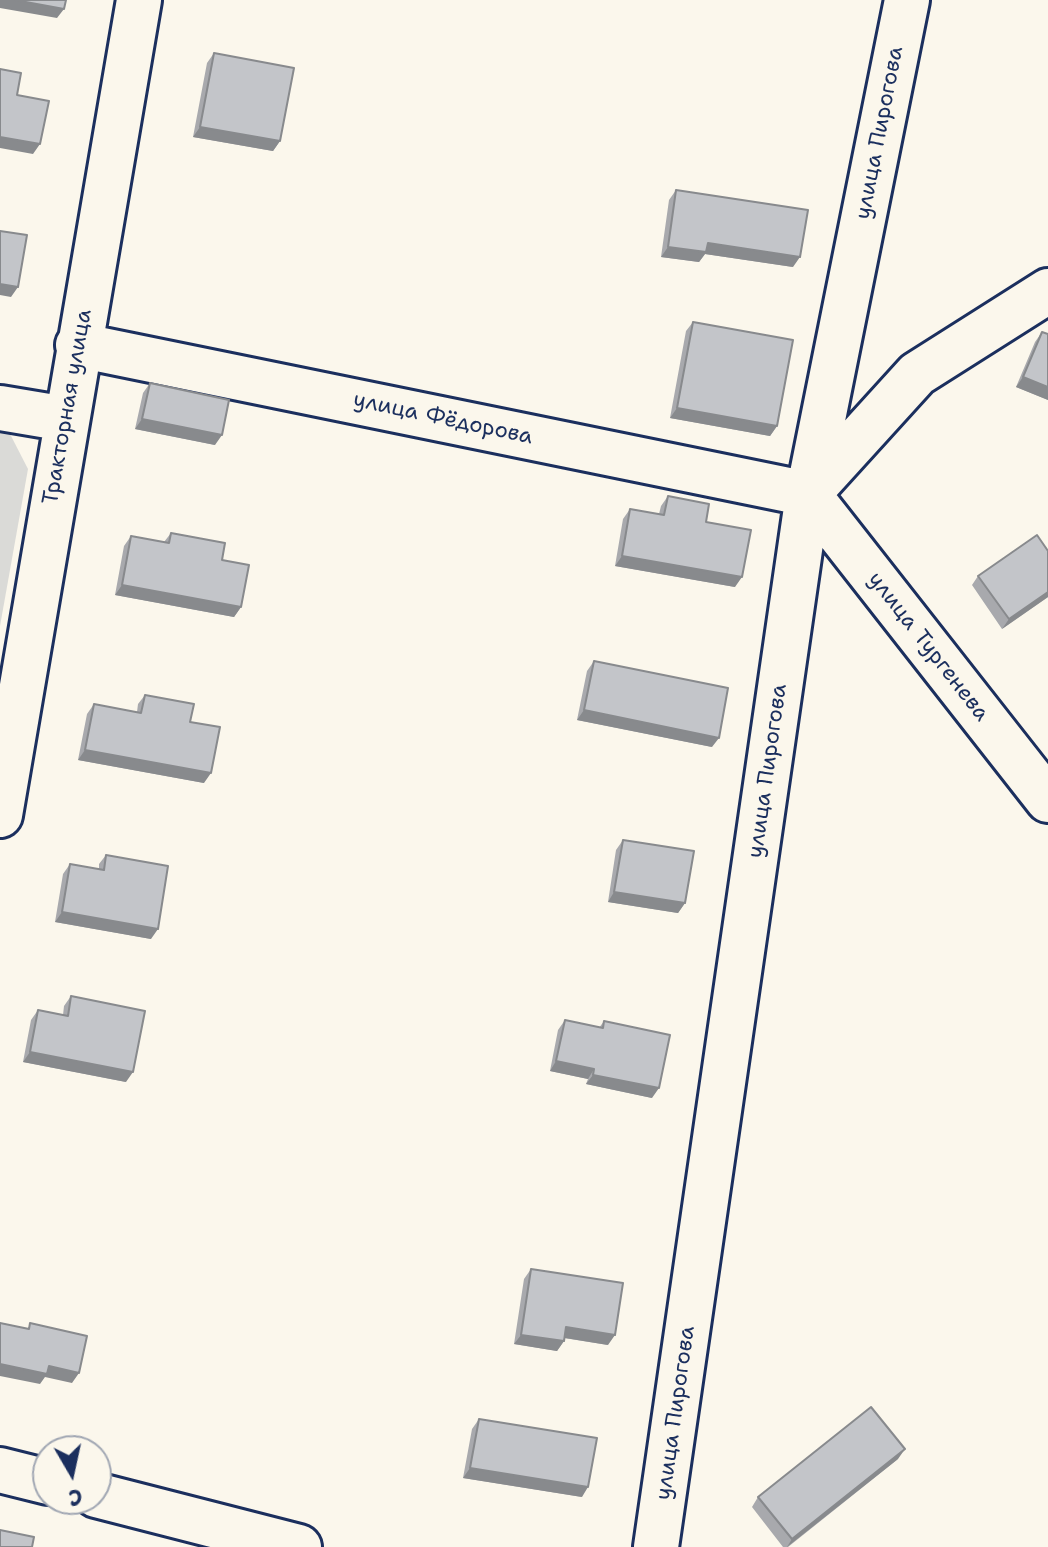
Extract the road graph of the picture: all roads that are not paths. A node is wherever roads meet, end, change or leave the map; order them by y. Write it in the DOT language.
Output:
graph roads {
  1 [pos="139,0"];
  2 [pos="907,0"];
  3 [pos="1048,291"];
  4 [pos="78,345"];
  5 [pos="0,408"];
  6 [pos="66,419"];
  7 [pos="808,494"];
  8 [pos="1048,800"];
  9 [pos="0,815"];
  10 [pos="0,1470"];
  11 [pos="32,1478"];
  12 [pos="112,1499"];
  13 [pos="299,1547"];
  14 [pos="656,1547"];
  1 -- 4 [label="street, Тракторная улица"];
  2 -- 7 [label="street, улица Пирогова"];
  3 -- 7 [label="street"];
  4 -- 6 [label="street, Тракторная улица"];
  4 -- 7 [label="street, улица Фёдорова"];
  5 -- 6 [label="street"];
  6 -- 9 [label="street, Тракторная улица"];
  7 -- 8 [label="street, улица Тургенева"];
  7 -- 14 [label="street, улица Пирогова"];
  10 -- 11 [label="street"];
  12 -- 13 [label="street"];
}
